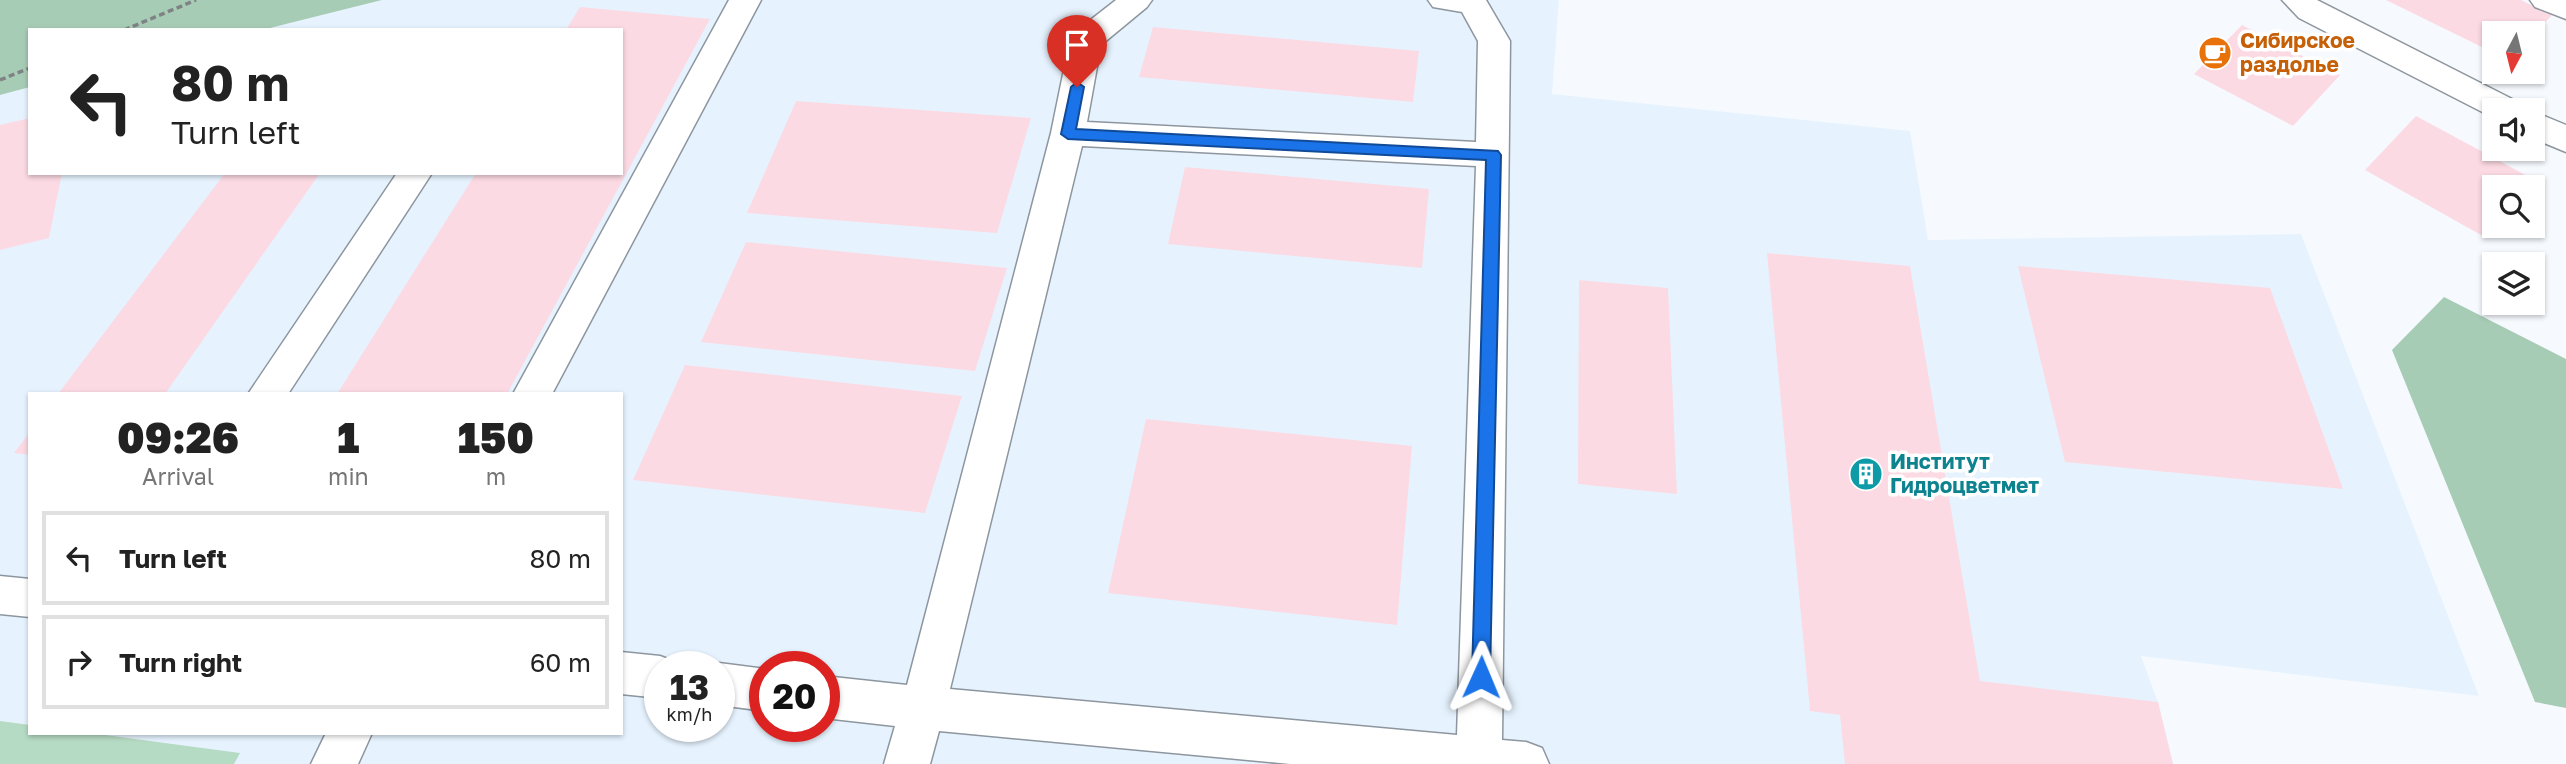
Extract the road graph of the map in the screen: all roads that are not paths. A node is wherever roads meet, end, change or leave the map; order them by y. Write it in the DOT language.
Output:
graph roads {
  1 [pos="745,0"];
  2 [pos="1136,0"];
  3 [pos="1444,0"];
  4 [pos="2298,0"];
  5 [pos="2546,0"];
  6 [pos="2566,9"];
  7 [pos="2482,98"];
  8 [pos="2545,130"];
  9 [pos="1068,134"];
  10 [pos="2566,140"];
  11 [pos="1493,155"];
  12 [pos="414,175"];
  13 [pos="268,392"];
  14 [pos="533,392"];
  15 [pos="0,596"];
  16 [pos="28,598"];
  17 [pos="623,673"];
  18 [pos="644,675"];
  19 [pos="840,699"];
  20 [pos="923,708"];
  21 [pos="349,735"];
  22 [pos="1479,762"];
  23 [pos="334,764"];
  24 [pos="907,764"];
  25 [pos="1526,764"];
  1 -- 14 [label="lane"];
  2 -- 9 [label="lane"];
  3 -- 11 [label="lane"];
  4 -- 7 [label="lane"];
  5 -- 6 [label="lane"];
  8 -- 10 [label="lane"];
  9 -- 11 [label="lane"];
  9 -- 20 [label="lane"];
  11 -- 22 [label="lane"];
  12 -- 13 [label="lane"];
  15 -- 16 [label="lane"];
  17 -- 18 [label="lane"];
  19 -- 20 [label="lane"];
  20 -- 22 [label="lane"];
  20 -- 24 [label="lane"];
  21 -- 23 [label="lane"];
  22 -- 25 [label="lane"];
}
